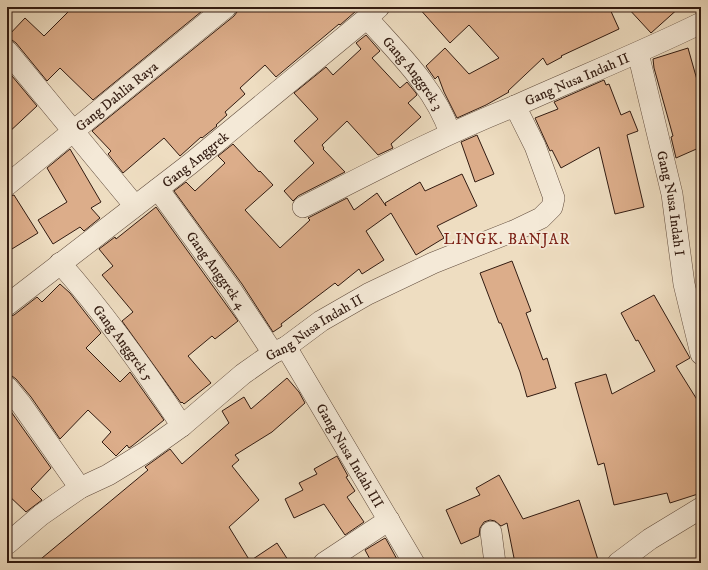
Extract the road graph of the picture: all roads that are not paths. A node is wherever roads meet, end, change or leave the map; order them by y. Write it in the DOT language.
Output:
graph roads {
  1 [pos="226,7"];
  2 [pos="373,13"];
  3 [pos="701,23"];
  4 [pos="7,51"];
  5 [pos="638,53"];
  6 [pos="516,106"];
  7 [pos="73,131"];
  8 [pos="450,133"];
  9 [pos="7,185"];
  10 [pos="158,189"];
  11 [pos="135,206"];
  12 [pos="303,207"];
  13 [pos="60,263"];
  14 [pos="7,305"];
  15 [pos="279,350"];
  16 [pos="701,354"];
  17 [pos="7,387"];
  18 [pos="182,426"];
  19 [pos="80,488"];
  20 [pos="701,508"];
  21 [pos="389,520"];
  22 [pos="491,532"];
  23 [pos="7,544"];
  24 [pos="324,563"];
  25 [pos="414,563"];
  26 [pos="495,563"];
  27 [pos="618,563"];
  1 -- 7 [label="street, Gang Dahlia Raya"];
  2 -- 8 [label="street, Gang Anggrek 3"];
  2 -- 10 [label="street, Gang Anggrek"];
  3 -- 5 [label="street, Gang Nusa Indah II"];
  4 -- 7 [label="street"];
  5 -- 6 [label="street, Gang Nusa Indah II"];
  5 -- 16 [label="street, Gang Nusa Indah I"];
  6 -- 8 [label="street, Gang Nusa Indah II"];
  6 -- 15 [label="street, Gang Nusa Indah II"];
  7 -- 9 [label="street, Gang Dahlia Raya"];
  7 -- 11 [label="street"];
  8 -- 12 [label="street, Gang Nusa Indah II"];
  10 -- 11 [label="street, Gang Anggrek"];
  10 -- 15 [label="street, Gang Anggrek 4"];
  11 -- 13 [label="street, Gang Anggrek"];
  13 -- 14 [label="street, Gang Anggrek"];
  13 -- 18 [label="street, Gang Anggrek 5"];
  15 -- 18 [label="street, Gang Nusa Indah II"];
  15 -- 21 [label="street, Gang Nusa Indah III"];
  17 -- 19 [label="street"];
  18 -- 19 [label="street, Gang Nusa Indah II"];
  19 -- 23 [label="street, Gang Nusa Indah II"];
  20 -- 27 [label="street"];
  21 -- 24 [label="street"];
  21 -- 25 [label="street, Gang Nusa Indah III"];
  22 -- 26 [label="street"];
}
